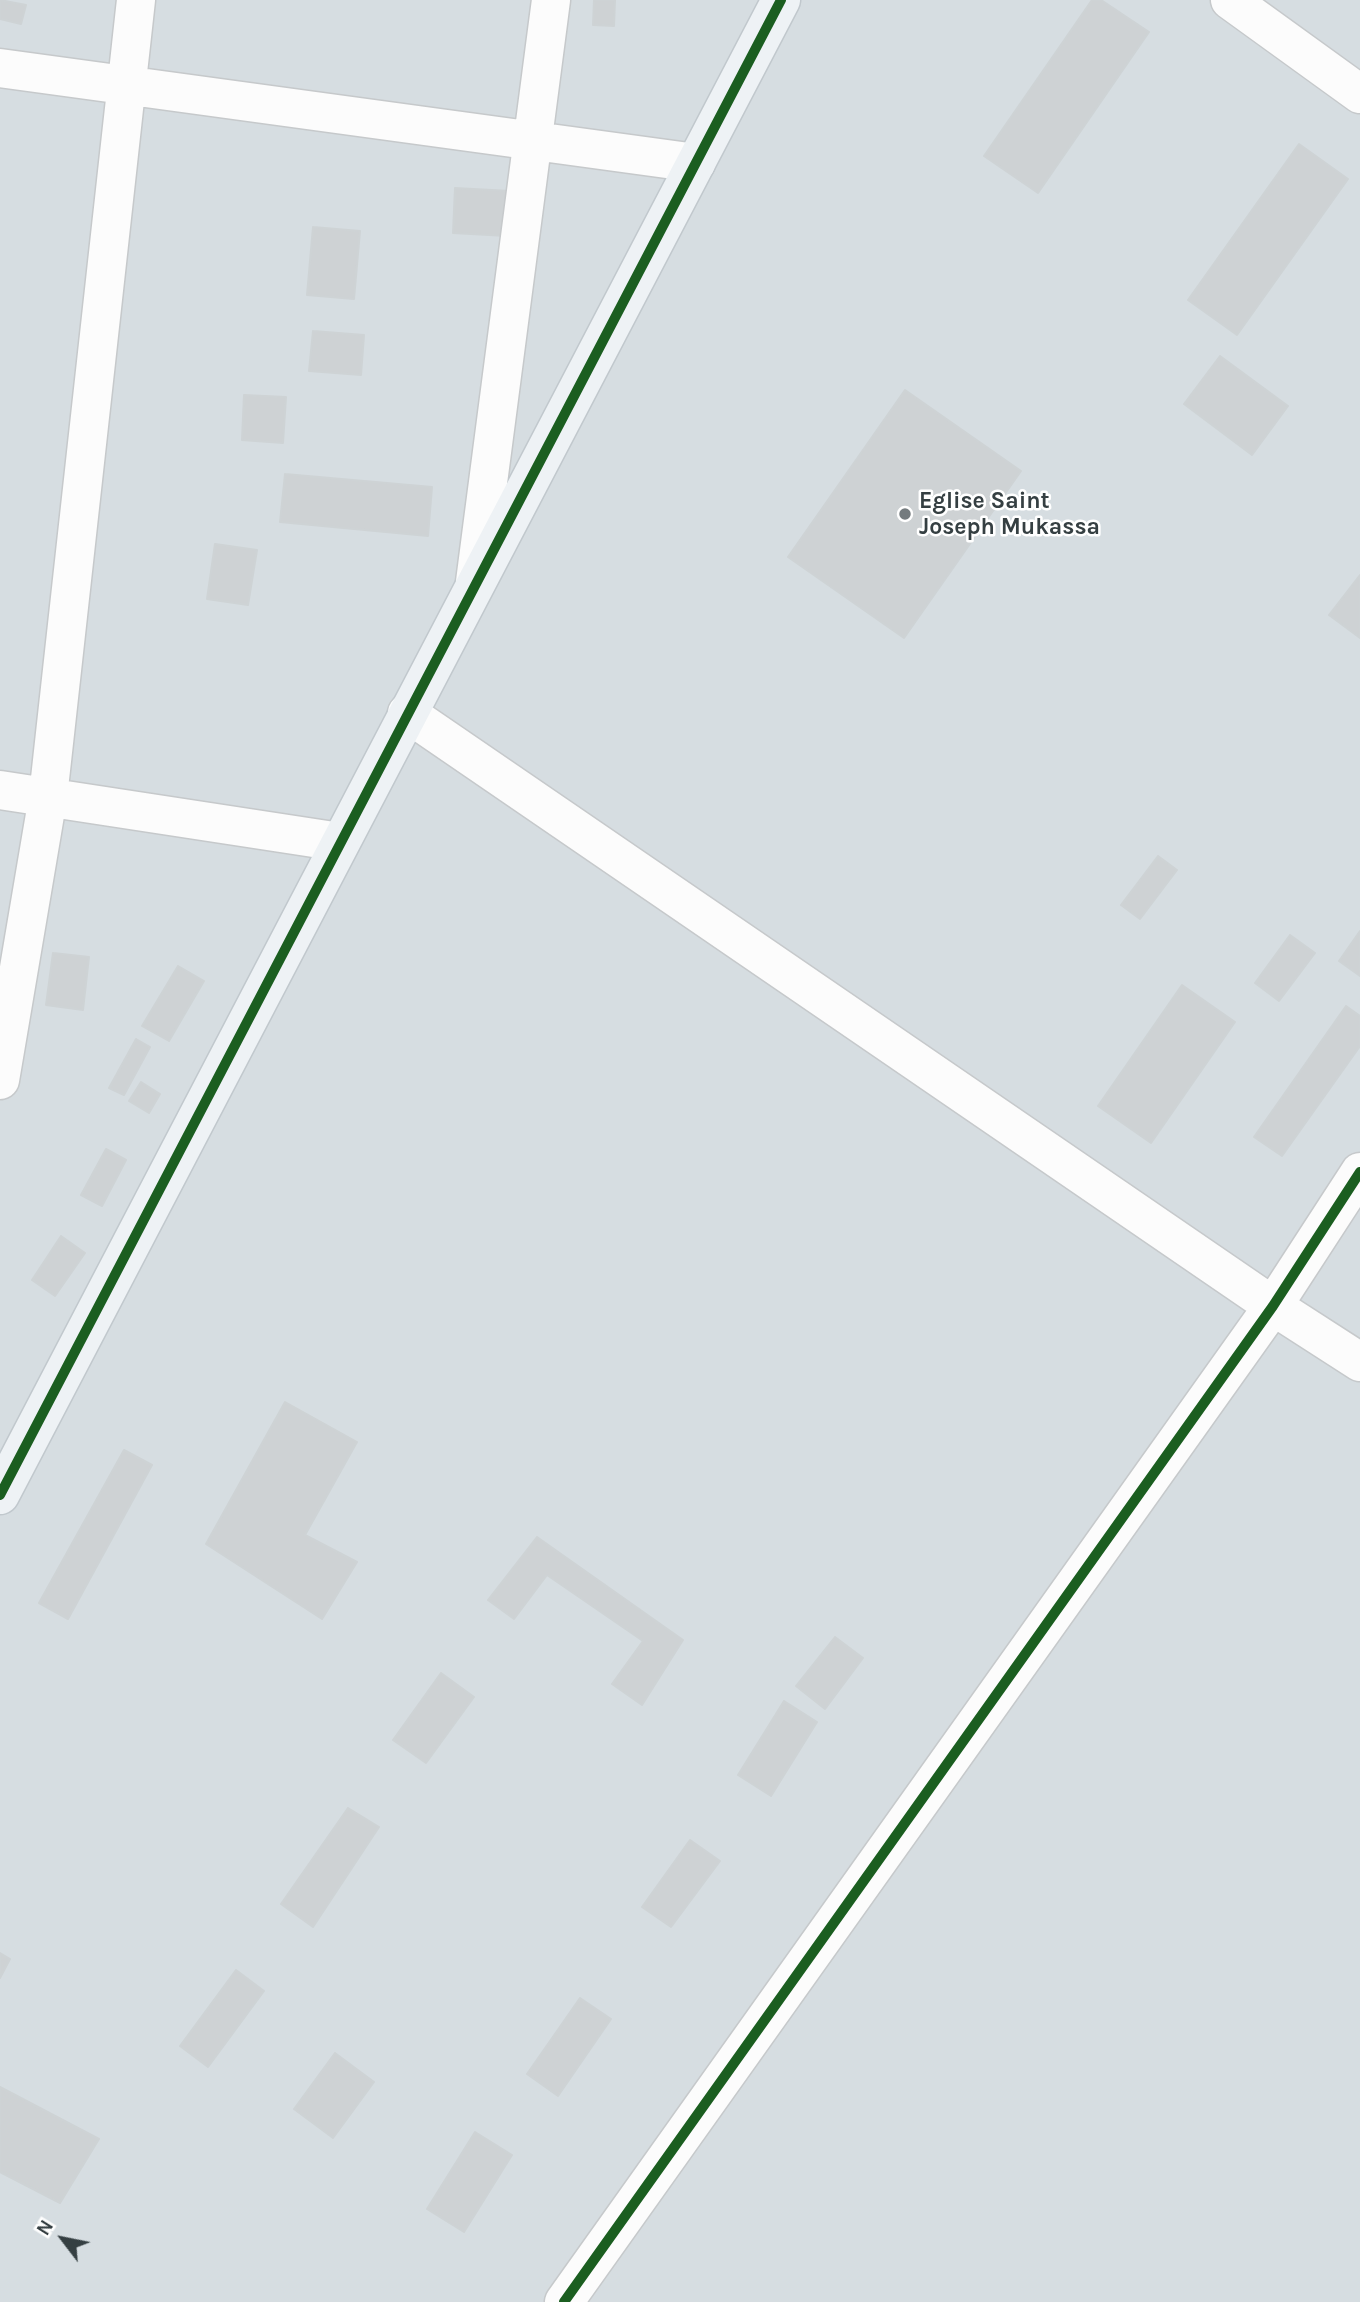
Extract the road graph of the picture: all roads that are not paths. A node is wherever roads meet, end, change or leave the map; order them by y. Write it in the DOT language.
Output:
graph roads {
  1 [pos="136,0"];
  2 [pos="551,0"];
  3 [pos="781,0"];
  4 [pos="1230,0"];
  5 [pos="1267,11"];
  6 [pos="0,68"];
  7 [pos="127,86"];
  8 [pos="1360,94"];
  9 [pos="532,141"];
  10 [pos="696,163"];
  11 [pos="474,588"];
  12 [pos="407,712"];
  13 [pos="0,790"];
  14 [pos="48,797"];
  15 [pos="340,842"];
  16 [pos="0,1080"];
  17 [pos="1360,1172"];
  18 [pos="1273,1306"];
  19 [pos="1360,1362"];
  20 [pos="10,1461"];
  21 [pos="0,1495"];
  22 [pos="564,2302"];
  1 -- 7 [label="street"];
  2 -- 9 [label="street"];
  3 -- 10 [label="street"];
  4 -- 5 [label="street"];
  5 -- 8 [label="street"];
  6 -- 7 [label="street"];
  7 -- 9 [label="street"];
  7 -- 14 [label="street"];
  9 -- 10 [label="street"];
  9 -- 11 [label="street"];
  10 -- 11 [label="street"];
  11 -- 12 [label="street"];
  12 -- 15 [label="street"];
  12 -- 18 [label="street"];
  13 -- 14 [label="street"];
  14 -- 15 [label="street"];
  14 -- 16 [label="street"];
  15 -- 20 [label="street"];
  17 -- 18 [label="street"];
  18 -- 19 [label="street"];
  18 -- 22 [label="street"];
  20 -- 21 [label="street"];
}
